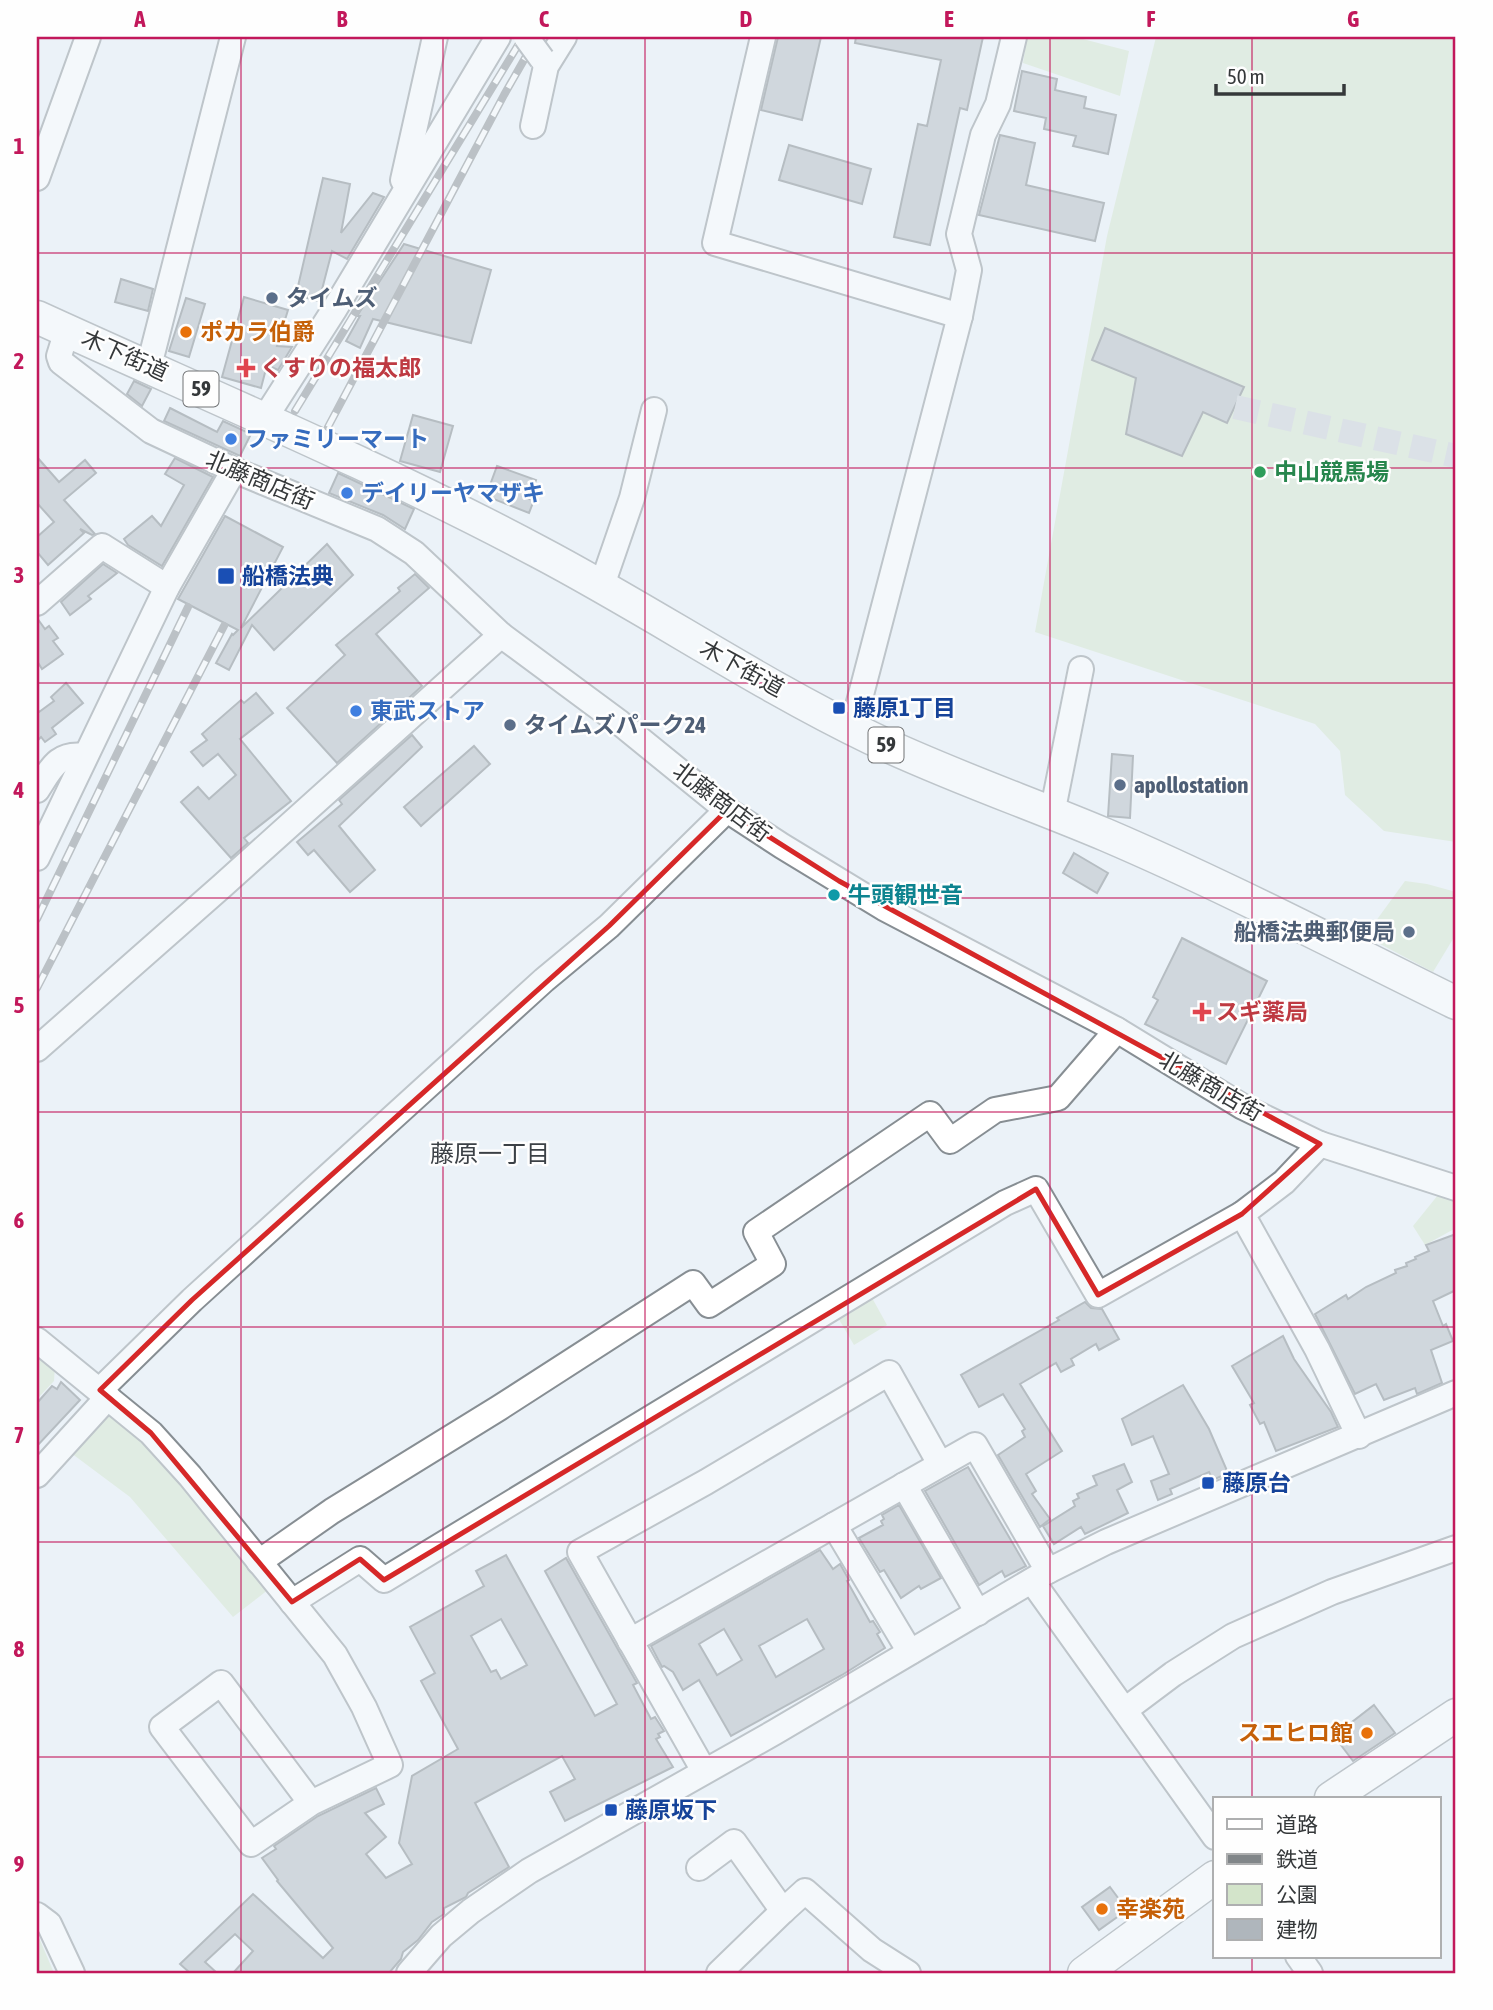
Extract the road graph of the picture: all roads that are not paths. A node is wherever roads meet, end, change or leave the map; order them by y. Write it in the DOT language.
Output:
graph roads {
  1 [pos="88,37"];
  2 [pos="233,37"];
  3 [pos="435,37"];
  4 [pos="498,37"];
  5 [pos="526,37"];
  6 [pos="564,37"];
  7 [pos="763,37"];
  8 [pos="1014,37"];
  9 [pos="544,62"];
  10 [pos="533,126"];
  11 [pos="37,178"];
  12 [pos="398,202"];
  13 [pos="960,316"];
  14 [pos="37,317"];
  15 [pos="67,330"];
  16 [pos="149,366"];
  17 [pos="654,410"];
  18 [pos="265,418"];
  19 [pos="234,470"];
  20 [pos="167,587"];
  21 [pos="601,587"];
  22 [pos="37,603"];
  23 [pos="501,635"];
  24 [pos="1081,669"];
  25 [pos="852,729"];
  26 [pos="85,756"];
  27 [pos="37,790"];
  28 [pos="727,810"];
  29 [pos="1052,814"];
  30 [pos="37,858"];
  31 [pos="1456,1003"];
  32 [pos="1117,1030"];
  33 [pos="37,1049"];
  34 [pos="1320,1144"];
  35 [pos="1456,1188"];
  36 [pos="1242,1214"];
  37 [pos="37,1339"];
  38 [pos="104,1393"];
  39 [pos="1456,1393"];
  40 [pos="1359,1436"];
  41 [pos="940,1464"];
  42 [pos="37,1475"];
  43 [pos="904,1485"];
  44 [pos="834,1525"];
  45 [pos="1456,1548"];
  46 [pos="259,1562"];
  47 [pos="1040,1576"];
  48 [pos="292,1602"];
  49 [pos="978,1614"];
  50 [pos="630,1641"];
  51 [pos="910,1653"];
  52 [pos="1125,1710"];
  53 [pos="1456,1715"];
  54 [pos="704,1771"];
  55 [pos="1333,1797"];
  56 [pos="311,1803"];
  57 [pos="1213,1835"];
  58 [pos="699,1868"];
  59 [pos="1213,1878"];
  60 [pos="783,1911"];
  61 [pos="37,1915"];
  62 [pos="1299,1958"];
  63 [pos="72,1973"];
  64 [pos="409,1973"];
  65 [pos="719,1973"];
  66 [pos="908,1973"];
  67 [pos="1084,1973"];
  68 [pos="1310,1973"];
  1 -- 11 [label="street"];
  2 -- 16 [label="street"];
  3 -- 12 [label="street"];
  4 -- 12 [label="street"];
  5 -- 9 [label="street, bridge"];
  6 -- 9 [label="street"];
  7 -- 13 [label="street"];
  8 -- 13 [label="street"];
  9 -- 10 [label="street"];
  12 -- 18 [label="street"];
  13 -- 25 [label="street"];
  14 -- 15 [label="main road, 木下街道 / 59"];
  15 -- 16 [label="main road, 木下街道 / 59"];
  15 -- 19 [label="street, 北藤商店街"];
  16 -- 18 [label="main road, 木下街道 / 59"];
  17 -- 21 [label="street"];
  18 -- 21 [label="main road, 木下街道 / 59"];
  19 -- 20 [label="street"];
  19 -- 23 [label="street, 北藤商店街"];
  20 -- 22 [label="street"];
  20 -- 26 [label="street"];
  21 -- 25 [label="main road, 木下街道 / 59"];
  23 -- 28 [label="street, 北藤商店街"];
  23 -- 33 [label="street"];
  24 -- 29 [label="street"];
  25 -- 29 [label="main road, 木下街道 / 59"];
  26 -- 27 [label="street"];
  26 -- 30 [label="street"];
  28 -- 32 [label="street, 北藤商店街"];
  28 -- 38 [label="street"];
  29 -- 31 [label="main road, 木下街道 / 59"];
  32 -- 34 [label="street, 北藤商店街"];
  32 -- 46 [label="street"];
  34 -- 35 [label="street, 北藤商店街"];
  34 -- 36 [label="street"];
  36 -- 40 [label="street"];
  36 -- 48 [label="street"];
  37 -- 38 [label="street"];
  38 -- 42 [label="street"];
  38 -- 46 [label="street"];
  39 -- 40 [label="street"];
  40 -- 47 [label="street"];
  41 -- 43 [label="street"];
  41 -- 47 [label="street"];
  41 -- 50 [label="street"];
  43 -- 44 [label="street"];
  43 -- 49 [label="street"];
  44 -- 50 [label="street"];
  44 -- 51 [label="street"];
  45 -- 52 [label="street"];
  46 -- 48 [label="street"];
  47 -- 49 [label="street"];
  47 -- 52 [label="street"];
  48 -- 56 [label="street"];
  49 -- 51 [label="street"];
  50 -- 54 [label="street"];
  51 -- 54 [label="street"];
  52 -- 57 [label="street"];
  53 -- 55 [label="main road"];
  54 -- 64 [label="street"];
  56 -- 56 [label="street"];
  58 -- 60 [label="street"];
  59 -- 67 [label="main road"];
  60 -- 65 [label="street"];
  60 -- 66 [label="street"];
  61 -- 63 [label="street"];
  62 -- 68 [label="street"];
}
